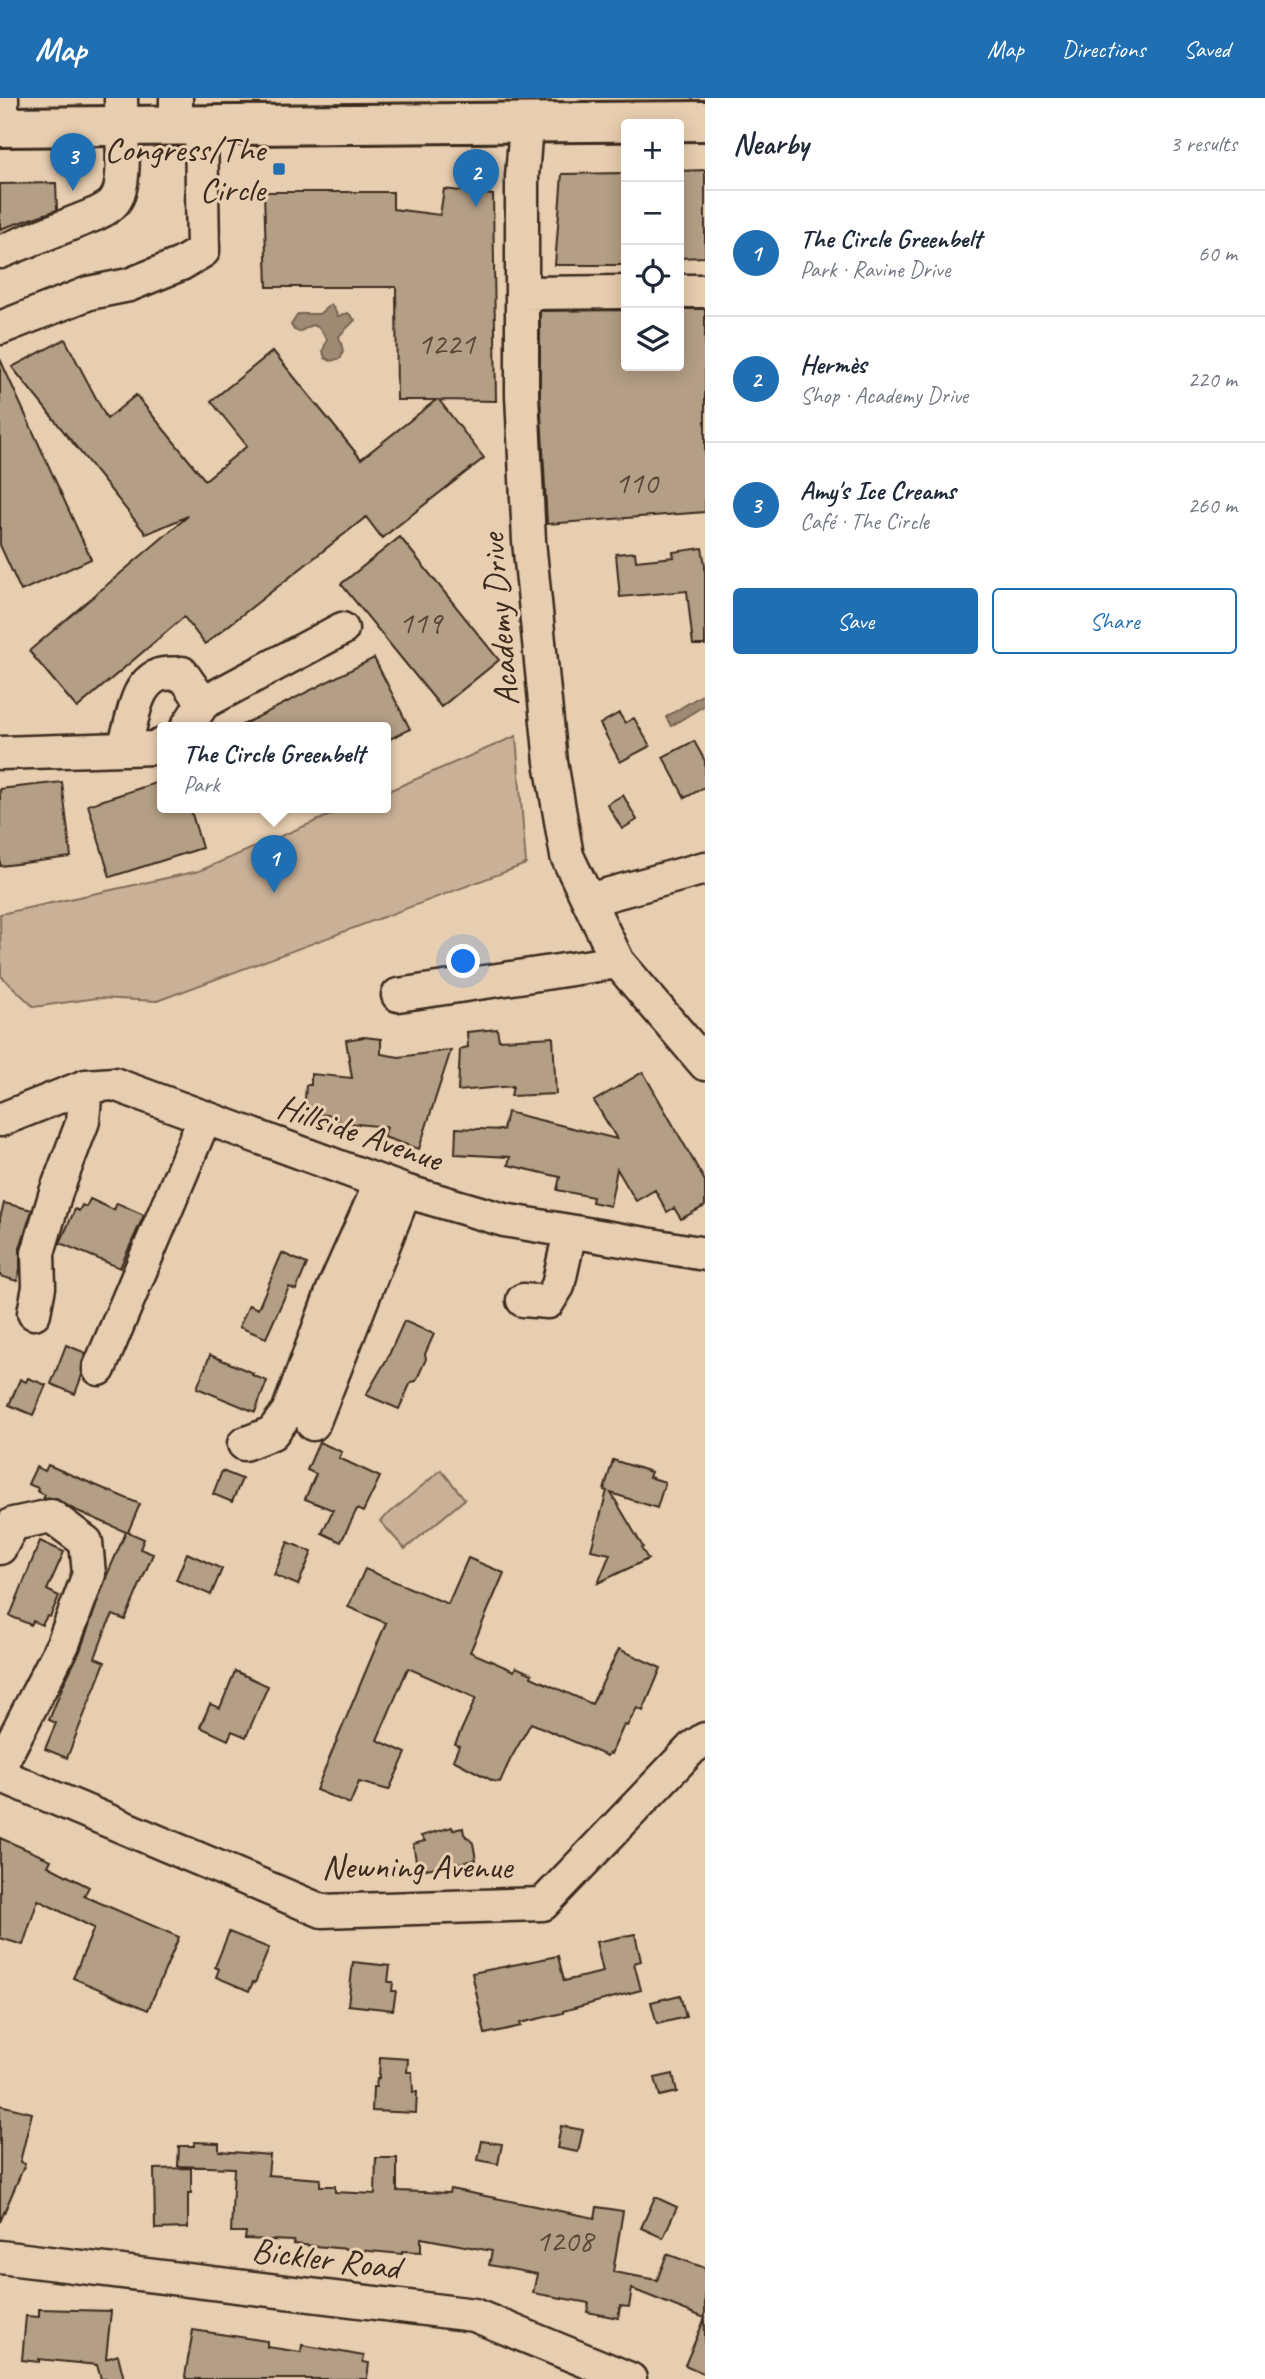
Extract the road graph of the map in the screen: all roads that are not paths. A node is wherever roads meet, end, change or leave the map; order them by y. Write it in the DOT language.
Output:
graph roads {
  1 [pos="575,111"];
  2 [pos="121,112"];
  3 [pos="184,117"];
  4 [pos="1,118"];
  5 [pos="705,121"];
  6 [pos="526,124"];
  7 [pos="0,252"];
  8 [pos="684,291"];
  9 [pos="705,291"];
  10 [pos="621,292"];
  11 [pos="523,293"];
  12 [pos="0,328"];
  13 [pos="342,629"];
  14 [pos="195,715"];
  15 [pos="157,747"];
  16 [pos="122,749"];
  17 [pos="0,753"];
  18 [pos="705,868"];
  19 [pos="588,900"];
  20 [pos="618,962"];
  21 [pos="398,995"];
  22 [pos="705,1064"];
  23 [pos="86,1086"];
  24 [pos="205,1117"];
  25 [pos="0,1121"];
  26 [pos="393,1186"];
  27 [pos="570,1232"];
  28 [pos="705,1254"];
  29 [pos="523,1300"];
  30 [pos="34,1313"];
  31 [pos="99,1369"];
  32 [pos="313,1424"];
  33 [pos="244,1444"];
  34 [pos="0,1548"];
  35 [pos="705,1739"];
  36 [pos="0,1766"];
  37 [pos="0,1775"];
  38 [pos="0,2257"];
  39 [pos="630,2379"];
  1 -- 5 [label="main road"];
  1 -- 6 [label="main road"];
  2 -- 3 [label="main road"];
  2 -- 4 [label="main road"];
  2 -- 7 [label="street"];
  3 -- 6 [label="main road"];
  3 -- 12 [label="street"];
  6 -- 11 [label="street, Academy Drive"];
  8 -- 9 [label="street"];
  10 -- 11 [label="street"];
  11 -- 19 [label="street, Academy Drive"];
  13 -- 14 [label="street"];
  14 -- 16 [label="street"];
  15 -- 16 [label="street"];
  16 -- 17 [label="street"];
  18 -- 19 [label="street"];
  19 -- 20 [label="street, Academy Drive"];
  20 -- 21 [label="street"];
  20 -- 22 [label="street, Academy Drive"];
  23 -- 24 [label="street, Hillside Avenue"];
  23 -- 25 [label="street, Hillside Avenue"];
  23 -- 30 [label="street"];
  24 -- 26 [label="street, Hillside Avenue"];
  24 -- 31 [label="street"];
  26 -- 27 [label="street, Hillside Avenue"];
  26 -- 32 [label="street"];
  26 -- 33 [label="street"];
  27 -- 28 [label="street, Hillside Avenue"];
  27 -- 29 [label="street"];
  34 -- 36 [label="street"];
  35 -- 37 [label="street, Newning Avenue"];
  38 -- 39 [label="street, Bickler Road"];
}
